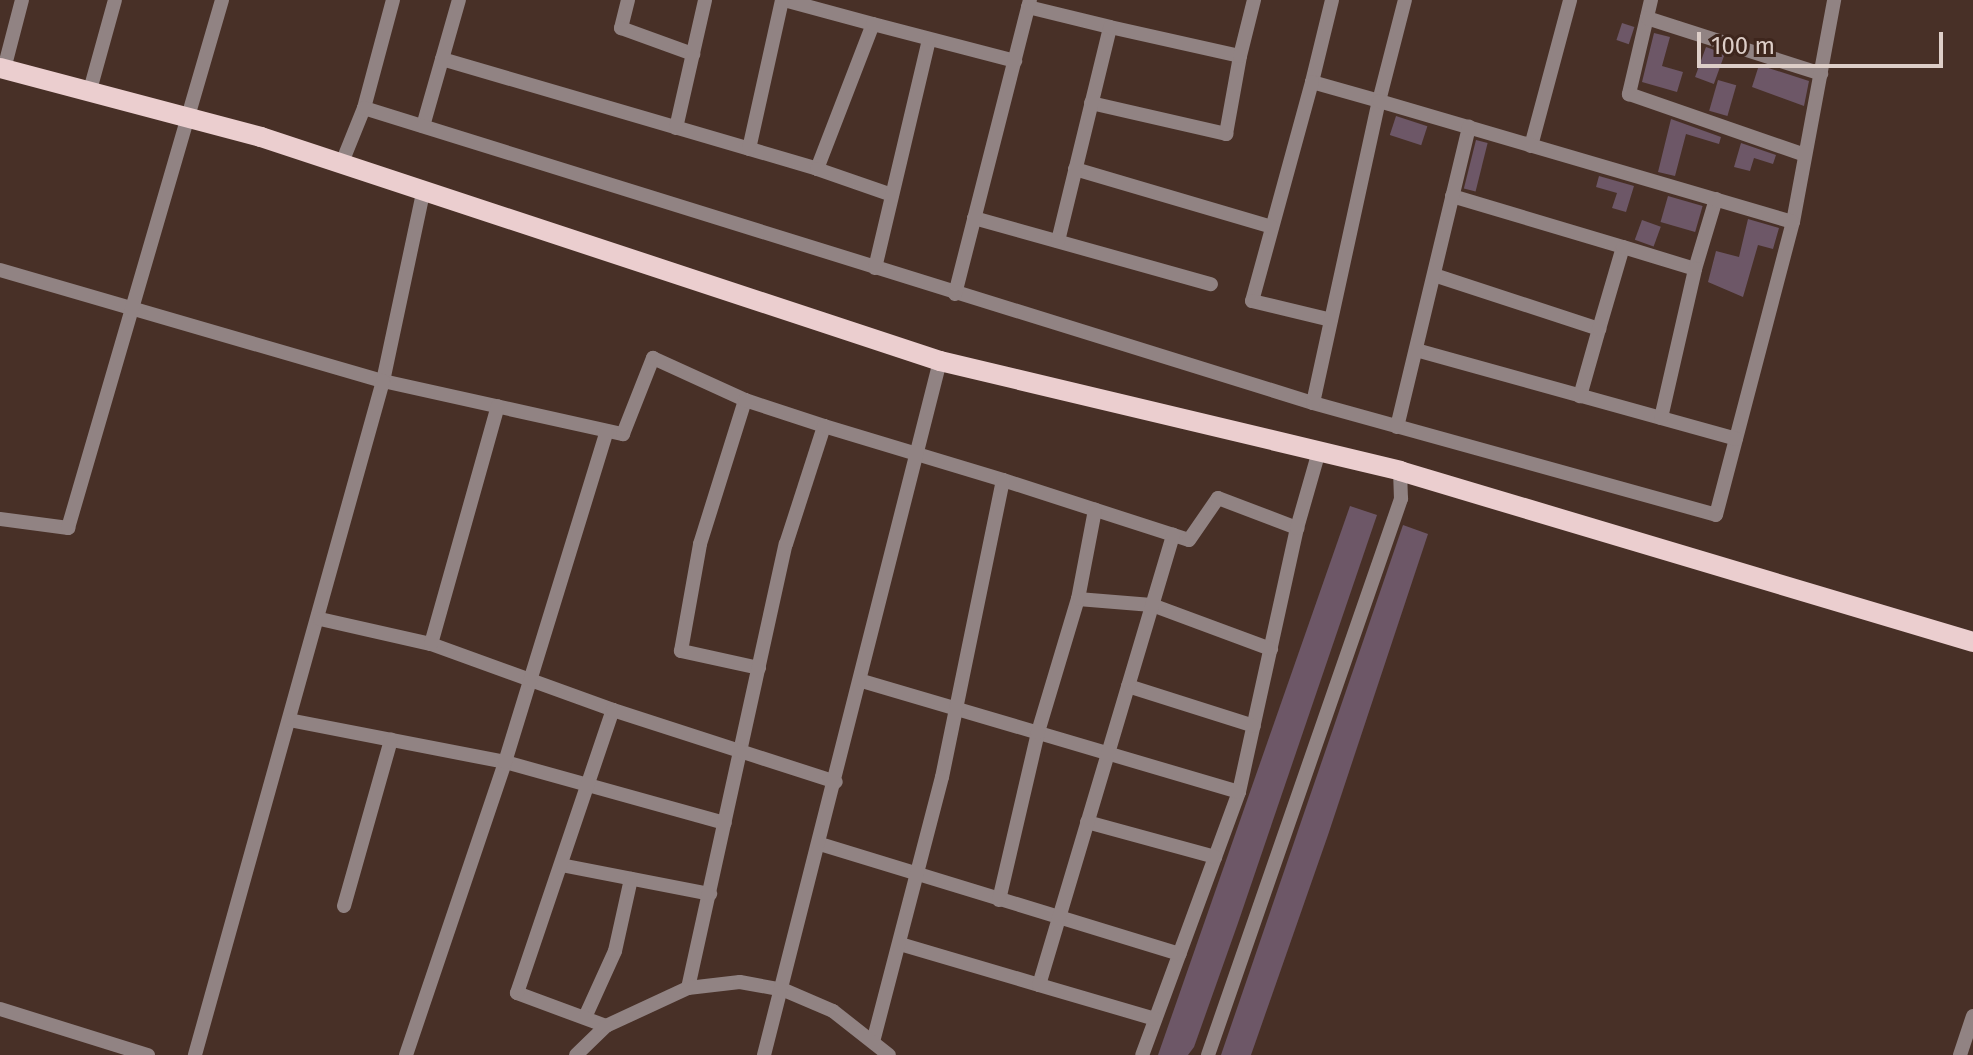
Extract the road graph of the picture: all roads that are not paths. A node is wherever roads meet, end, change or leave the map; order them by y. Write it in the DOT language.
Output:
graph roads {
  1 [pos="22,0"];
  2 [pos="115,0"];
  3 [pos="222,0"];
  4 [pos="393,0"];
  5 [pos="459,0"];
  6 [pos="628,0"];
  7 [pos="705,0"];
  8 [pos="783,0"];
  9 [pos="1254,0"];
  10 [pos="1332,0"];
  11 [pos="1405,0"];
  12 [pos="1570,0"];
  13 [pos="1651,0"];
  14 [pos="1829,1"];
  15 [pos="1029,4"];
  16 [pos="1647,18"];
  17 [pos="873,24"];
  18 [pos="1110,27"];
  19 [pos="929,39"];
  20 [pos="693,54"];
  21 [pos="1240,56"];
  22 [pos="442,59"];
  23 [pos="1015,61"];
  24 [pos="2,68"];
  25 [pos="1821,74"];
  26 [pos="1312,82"];
  27 [pos="90,90"];
  28 [pos="1379,101"];
  29 [pos="1091,103"];
  30 [pos="364,108"];
  31 [pos="190,117"];
  32 [pos="423,126"];
  33 [pos="1469,127"];
  34 [pos="676,128"];
  35 [pos="1531,146"];
  36 [pos="749,149"];
  37 [pos="1805,155"];
  38 [pos="341,165"];
  39 [pos="817,169"];
  40 [pos="1075,169"];
  41 [pos="423,193"];
  42 [pos="892,195"];
  43 [pos="1452,196"];
  44 [pos="1716,199"];
  45 [pos="974,218"];
  46 [pos="1793,222"];
  47 [pos="1272,227"];
  48 [pos="1058,241"];
  49 [pos="1623,247"];
  50 [pos="875,268"];
  51 [pos="1695,269"];
  52 [pos="0,270"];
  53 [pos="1434,275"];
  54 [pos="1211,284"];
  55 [pos="955,294"];
  56 [pos="135,310"];
  57 [pos="1331,320"];
  58 [pos="1599,329"];
  59 [pos="1416,350"];
  60 [pos="940,361"];
  61 [pos="383,381"];
  62 [pos="1580,396"];
  63 [pos="745,400"];
  64 [pos="1313,403"];
  65 [pos="498,406"];
  66 [pos="1661,418"];
  67 [pos="824,426"];
  68 [pos="1397,427"];
  69 [pos="607,431"];
  70 [pos="1736,439"];
  71 [pos="918,452"];
  72 [pos="1318,455"];
  73 [pos="1400,471"];
  74 [pos="1003,480"];
  75 [pos="1095,510"];
  76 [pos="0,519"];
  77 [pos="1297,528"];
  78 [pos="1173,535"];
  79 [pos="1078,599"];
  80 [pos="1152,605"];
  81 [pos="320,619"];
  82 [pos="1973,642"];
  83 [pos="431,644"];
  84 [pos="1271,649"];
  85 [pos="759,668"];
  86 [pos="532,677"];
  87 [pos="862,681"];
  88 [pos="1128,686"];
  89 [pos="953,707"];
  90 [pos="613,710"];
  91 [pos="289,720"];
  92 [pos="1254,726"];
  93 [pos="1038,732"];
  94 [pos="391,740"];
  95 [pos="740,753"];
  96 [pos="1108,753"];
  97 [pos="505,762"];
  98 [pos="836,782"];
  99 [pos="588,785"];
  100 [pos="1239,792"];
  101 [pos="1087,822"];
  102 [pos="725,823"];
  103 [pos="820,844"];
  104 [pos="1215,857"];
  105 [pos="561,865"];
  106 [pos="919,873"];
  107 [pos="631,879"];
  108 [pos="710,894"];
  109 [pos="999,900"];
  110 [pos="344,906"];
  111 [pos="1059,918"];
  112 [pos="900,944"];
  113 [pos="1180,954"];
  114 [pos="1039,985"];
  115 [pos="688,988"];
  116 [pos="784,990"];
  117 [pos="0,1009"];
  118 [pos="586,1015"];
  119 [pos="1973,1016"];
  120 [pos="1155,1019"];
  121 [pos="606,1026"];
  122 [pos="874,1038"];
  123 [pos="148,1055"];
  124 [pos="195,1055"];
  125 [pos="406,1055"];
  126 [pos="576,1055"];
  127 [pos="764,1055"];
  128 [pos="889,1055"];
  129 [pos="1142,1055"];
  130 [pos="1208,1055"];
  131 [pos="1960,1055"];
  1 -- 24 [label="street"];
  2 -- 27 [label="street"];
  3 -- 31 [label="street"];
  4 -- 30 [label="street"];
  5 -- 22 [label="street"];
  6 -- 20 [label="street"];
  7 -- 20 [label="street"];
  8 -- 17 [label="street"];
  8 -- 36 [label="street"];
  9 -- 21 [label="street"];
  10 -- 26 [label="street"];
  11 -- 28 [label="street"];
  12 -- 35 [label="street"];
  13 -- 16 [label="street"];
  14 -- 25 [label="street"];
  15 -- 18 [label="street"];
  15 -- 23 [label="street"];
  16 -- 25 [label="street"];
  16 -- 37 [label="street"];
  17 -- 19 [label="street"];
  17 -- 39 [label="street"];
  18 -- 21 [label="street"];
  18 -- 29 [label="street"];
  19 -- 23 [label="street"];
  19 -- 42 [label="street"];
  20 -- 34 [label="street"];
  21 -- 29 [label="street"];
  22 -- 32 [label="street"];
  22 -- 34 [label="street"];
  23 -- 45 [label="street"];
  24 -- 27 [label="main road"];
  25 -- 37 [label="street"];
  26 -- 28 [label="street"];
  26 -- 47 [label="street"];
  27 -- 31 [label="main road"];
  28 -- 33 [label="street"];
  28 -- 57 [label="street"];
  29 -- 40 [label="street"];
  30 -- 32 [label="street"];
  30 -- 38 [label="street"];
  31 -- 38 [label="main road"];
  31 -- 56 [label="street"];
  32 -- 50 [label="street"];
  33 -- 35 [label="street"];
  33 -- 43 [label="street"];
  34 -- 36 [label="street"];
  35 -- 44 [label="street"];
  36 -- 39 [label="street"];
  37 -- 46 [label="street"];
  38 -- 41 [label="main road"];
  39 -- 42 [label="street"];
  40 -- 47 [label="street"];
  40 -- 48 [label="street"];
  41 -- 60 [label="main road"];
  41 -- 61 [label="street"];
  42 -- 50 [label="street"];
  43 -- 49 [label="street"];
  43 -- 53 [label="street"];
  44 -- 46 [label="street"];
  44 -- 51 [label="street"];
  45 -- 48 [label="street"];
  45 -- 55 [label="street"];
  46 -- 70 [label="street"];
  47 -- 57 [label="street"];
  48 -- 54 [label="street"];
  49 -- 51 [label="street"];
  49 -- 58 [label="street"];
  50 -- 55 [label="street"];
  51 -- 66 [label="street"];
  52 -- 56 [label="street"];
  53 -- 58 [label="street"];
  53 -- 59 [label="street"];
  55 -- 64 [label="street"];
  56 -- 61 [label="street"];
  56 -- 76 [label="street"];
  57 -- 64 [label="street"];
  58 -- 62 [label="street"];
  59 -- 62 [label="street"];
  59 -- 68 [label="street"];
  60 -- 71 [label="street"];
  60 -- 72 [label="main road"];
  61 -- 65 [label="street"];
  61 -- 81 [label="street"];
  62 -- 66 [label="street"];
  63 -- 67 [label="street"];
  63 -- 69 [label="street"];
  63 -- 85 [label="street"];
  64 -- 68 [label="street"];
  65 -- 69 [label="street"];
  65 -- 83 [label="street"];
  66 -- 70 [label="street"];
  67 -- 71 [label="street"];
  67 -- 85 [label="street"];
  68 -- 70 [label="street"];
  69 -- 86 [label="street"];
  71 -- 74 [label="street"];
  71 -- 87 [label="street"];
  72 -- 73 [label="main road"];
  72 -- 77 [label="street"];
  73 -- 82 [label="main road"];
  73 -- 130 [label="street"];
  74 -- 75 [label="street"];
  74 -- 89 [label="street"];
  75 -- 78 [label="street"];
  75 -- 79 [label="street"];
  77 -- 78 [label="street"];
  77 -- 84 [label="street"];
  78 -- 80 [label="street"];
  79 -- 80 [label="street"];
  79 -- 93 [label="street"];
  80 -- 84 [label="street"];
  80 -- 88 [label="street"];
  81 -- 83 [label="street"];
  81 -- 91 [label="street"];
  83 -- 86 [label="street"];
  84 -- 92 [label="street"];
  85 -- 95 [label="street"];
  86 -- 90 [label="street"];
  86 -- 97 [label="street"];
  87 -- 89 [label="street"];
  87 -- 98 [label="street"];
  88 -- 92 [label="street"];
  88 -- 96 [label="street"];
  89 -- 93 [label="street"];
  89 -- 106 [label="street"];
  90 -- 95 [label="street"];
  90 -- 99 [label="street"];
  91 -- 94 [label="street"];
  91 -- 124 [label="street"];
  92 -- 100 [label="street"];
  93 -- 96 [label="street"];
  93 -- 109 [label="street"];
  94 -- 97 [label="street"];
  94 -- 110 [label="street"];
  95 -- 98 [label="street"];
  95 -- 102 [label="street"];
  96 -- 100 [label="street"];
  96 -- 101 [label="street"];
  97 -- 99 [label="street"];
  97 -- 125 [label="street"];
  98 -- 103 [label="street"];
  99 -- 102 [label="street"];
  99 -- 105 [label="street"];
  100 -- 104 [label="street"];
  101 -- 104 [label="street"];
  101 -- 111 [label="street"];
  102 -- 108 [label="street"];
  103 -- 106 [label="street"];
  103 -- 116 [label="street"];
  104 -- 113 [label="street"];
  105 -- 107 [label="street"];
  105 -- 118 [label="street"];
  106 -- 109 [label="street"];
  106 -- 112 [label="street"];
  107 -- 108 [label="street"];
  107 -- 118 [label="street"];
  108 -- 115 [label="street"];
  109 -- 111 [label="street"];
  111 -- 113 [label="street"];
  111 -- 114 [label="street"];
  112 -- 114 [label="street"];
  112 -- 122 [label="street"];
  113 -- 120 [label="street"];
  114 -- 120 [label="street"];
  115 -- 116 [label="street"];
  115 -- 121 [label="street"];
  116 -- 122 [label="street"];
  116 -- 127 [label="street"];
  117 -- 123 [label="street"];
  118 -- 121 [label="street"];
  119 -- 131 [label="street"];
  120 -- 129 [label="street"];
  121 -- 126 [label="street"];
  122 -- 128 [label="street"];
}
